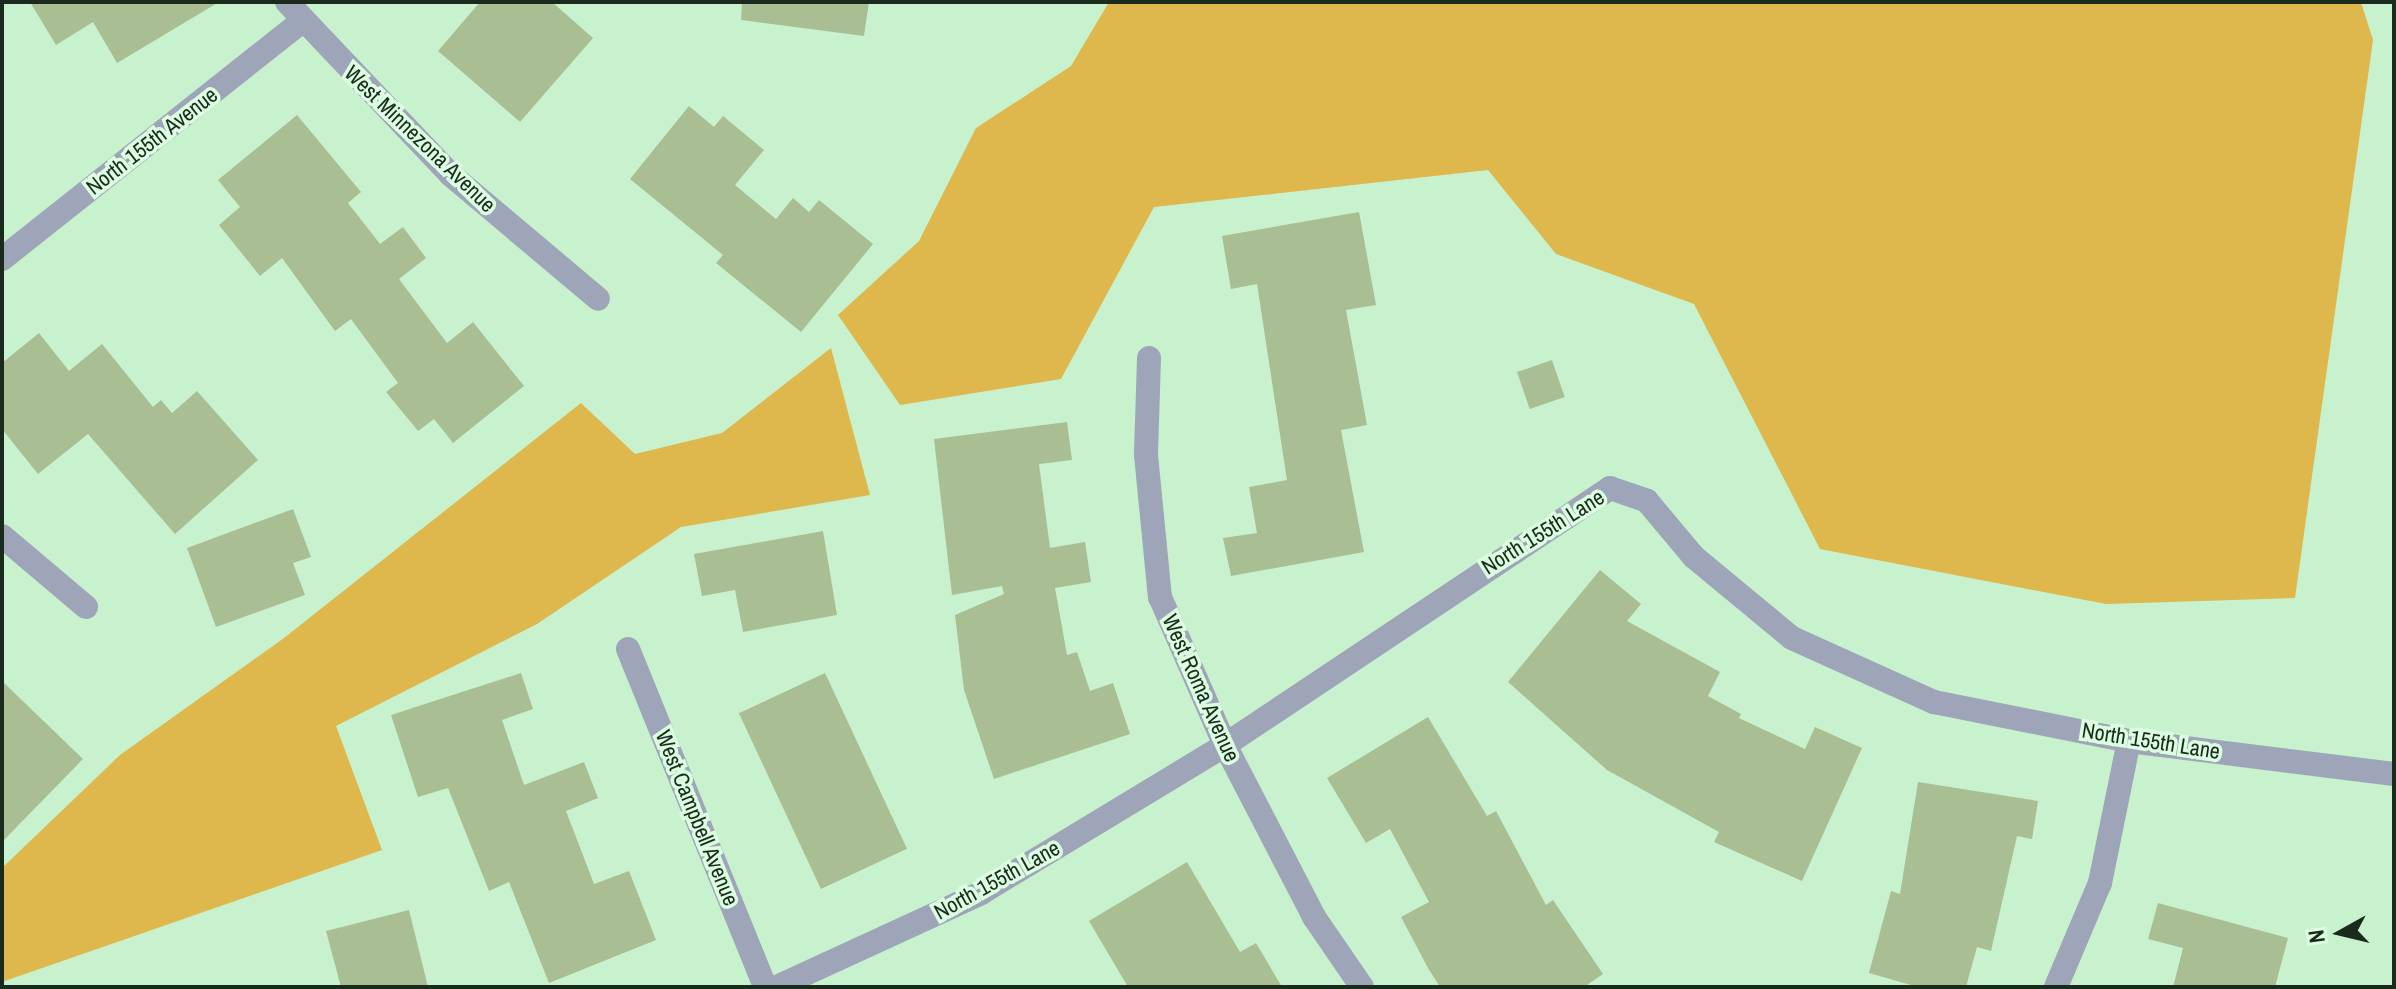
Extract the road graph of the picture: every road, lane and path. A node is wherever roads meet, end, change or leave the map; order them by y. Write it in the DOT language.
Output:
graph roads {
  1 [pos="287,2"];
  2 [pos="301,22"];
  3 [pos="2,259"];
  4 [pos="598,299"];
  5 [pos="1149,358"];
  6 [pos="2,536"];
  7 [pos="86,607"];
  8 [pos="628,649"];
  9 [pos="2129,741"];
  10 [pos="1225,745"];
  11 [pos="2394,774"];
  12 [pos="765,987"];
  13 [pos="777,987"];
  14 [pos="1362,987"];
  15 [pos="2056,987"];
  1 -- 2 [label="street, West Minnezona Avenue"];
  2 -- 3 [label="street, North 155th Avenue"];
  2 -- 4 [label="street, West Minnezona Avenue"];
  5 -- 10 [label="street, West Roma Avenue"];
  6 -- 7 [label="street"];
  8 -- 12 [label="street, West Campbell Avenue"];
  9 -- 10 [label="street, North 155th Lane"];
  9 -- 11 [label="street, North 155th Lane"];
  9 -- 15 [label="street"];
  10 -- 13 [label="street, North 155th Lane"];
  10 -- 14 [label="street, West Roma Avenue"];
}
